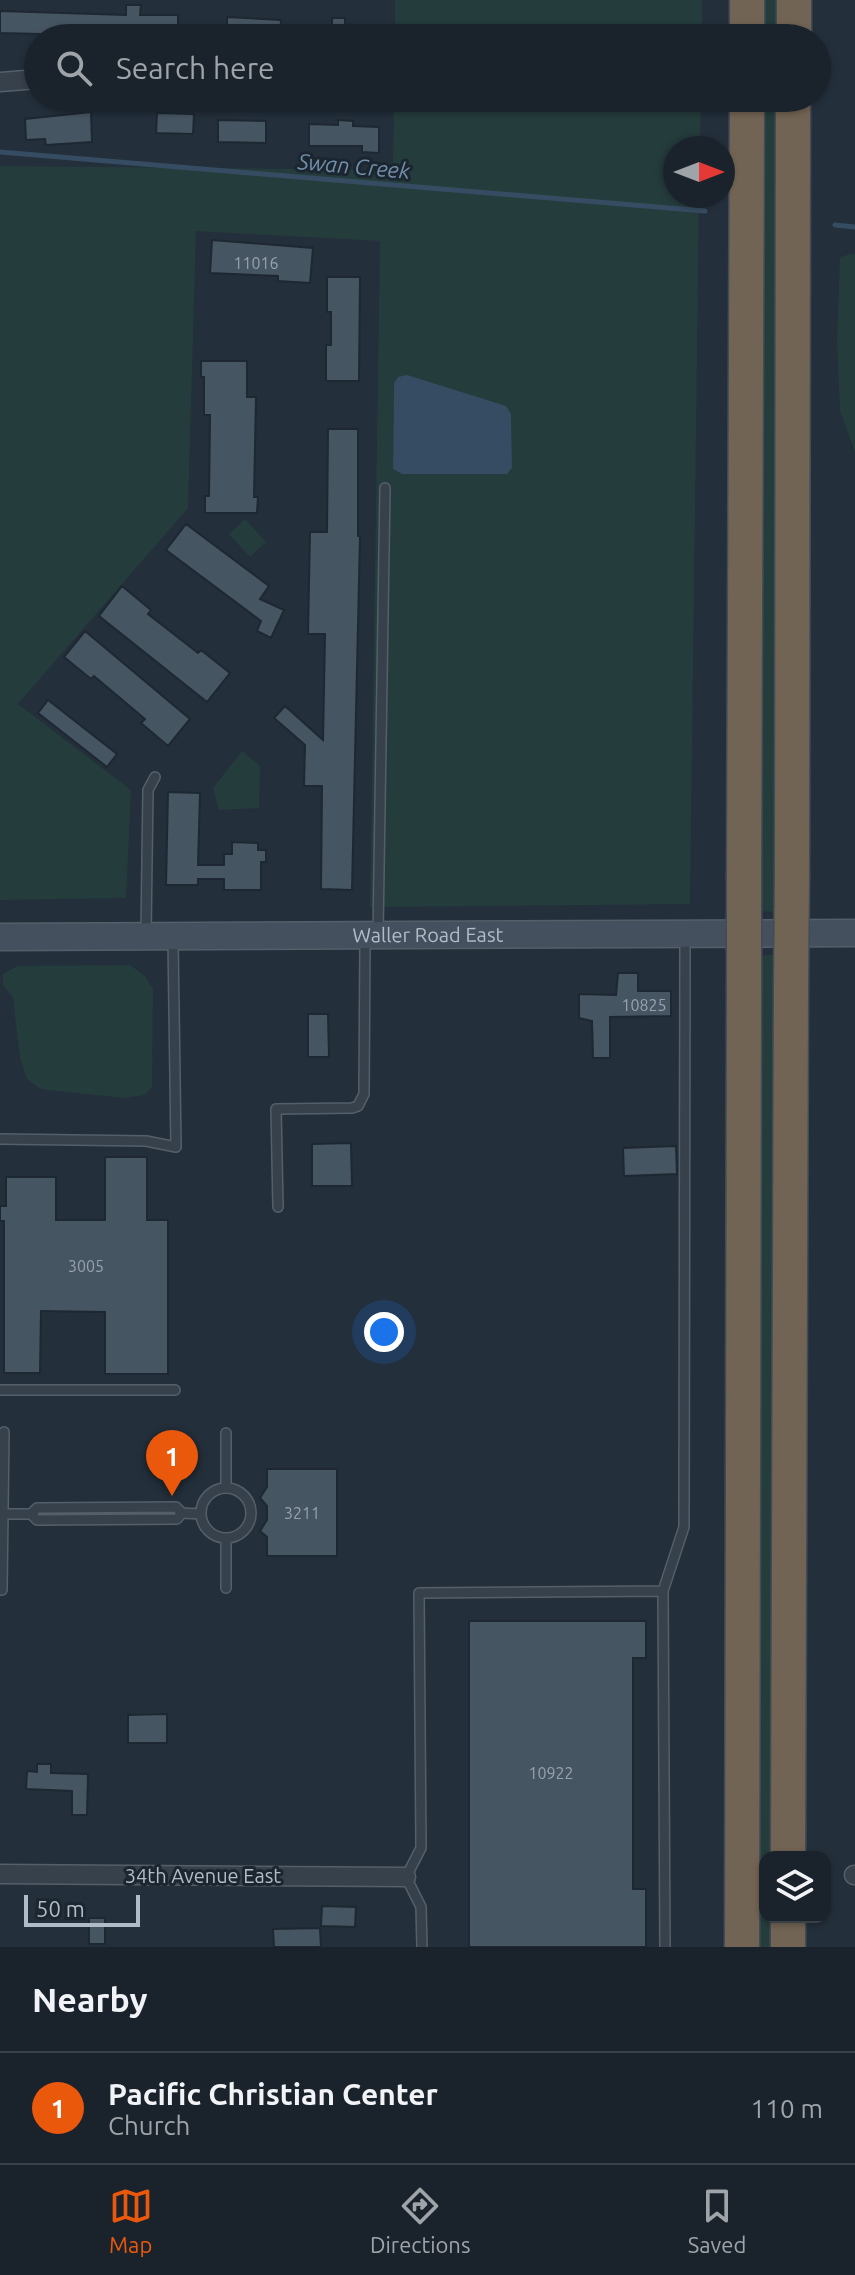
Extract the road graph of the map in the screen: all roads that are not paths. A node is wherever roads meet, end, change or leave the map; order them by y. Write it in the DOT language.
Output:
graph roads {
  1 [pos="747,0"];
  2 [pos="794,0"];
  3 [pos="747,24"];
  4 [pos="794,24"];
  5 [pos="24,80"];
  6 [pos="0,82"];
  7 [pos="747,112"];
  8 [pos="793,112"];
  9 [pos="385,488"];
  10 [pos="155,777"];
  11 [pos="855,933"];
  12 [pos="685,934"];
  13 [pos="371,935"];
  14 [pos="173,936"];
  15 [pos="0,937"];
  16 [pos="146,937"];
  17 [pos="0,1139"];
  18 [pos="278,1207"];
  19 [pos="0,1390"];
  20 [pos="175,1390"];
  21 [pos="4,1432"];
  22 [pos="226,1433"];
  23 [pos="226,1488"];
  24 [pos="4,1514"];
  25 [pos="201,1514"];
  26 [pos="226,1538"];
  27 [pos="226,1588"];
  28 [pos="2,1590"];
  29 [pos="663,1591"];
  30 [pos="788,1851"];
  31 [pos="0,1874"];
  32 [pos="406,1877"];
  33 [pos="788,1923"];
  34 [pos="422,1947"];
  35 [pos="665,1947"];
  36 [pos="742,1947"];
  37 [pos="788,1947"];
  1 -- 3 [label="highway"];
  2 -- 4 [label="highway"];
  5 -- 6 [label="street"];
  7 -- 36 [label="highway, bridge"];
  8 -- 30 [label="highway, bridge"];
  9 -- 13 [label="lane"];
  10 -- 16 [label="lane"];
  11 -- 12 [label="street, Waller Road East"];
  12 -- 13 [label="street, Waller Road East"];
  12 -- 29 [label="lane"];
  13 -- 14 [label="street, Waller Road East"];
  13 -- 18 [label="lane"];
  14 -- 16 [label="street, Waller Road East"];
  14 -- 17 [label="lane"];
  15 -- 16 [label="street, Waller Road East"];
  19 -- 20 [label="lane"];
  21 -- 24 [label="lane"];
  22 -- 23 [label="lane"];
  23 -- 25 [label="lane"];
  23 -- 26 [label="lane"];
  24 -- 25 [label="lane"];
  24 -- 28 [label="lane"];
  25 -- 26 [label="lane"];
  26 -- 27 [label="lane"];
  29 -- 32 [label="lane"];
  29 -- 35 [label="lane"];
  31 -- 32 [label="street, 34th Avenue East"];
  32 -- 34 [label="lane"];
  33 -- 37 [label="highway"];
}
